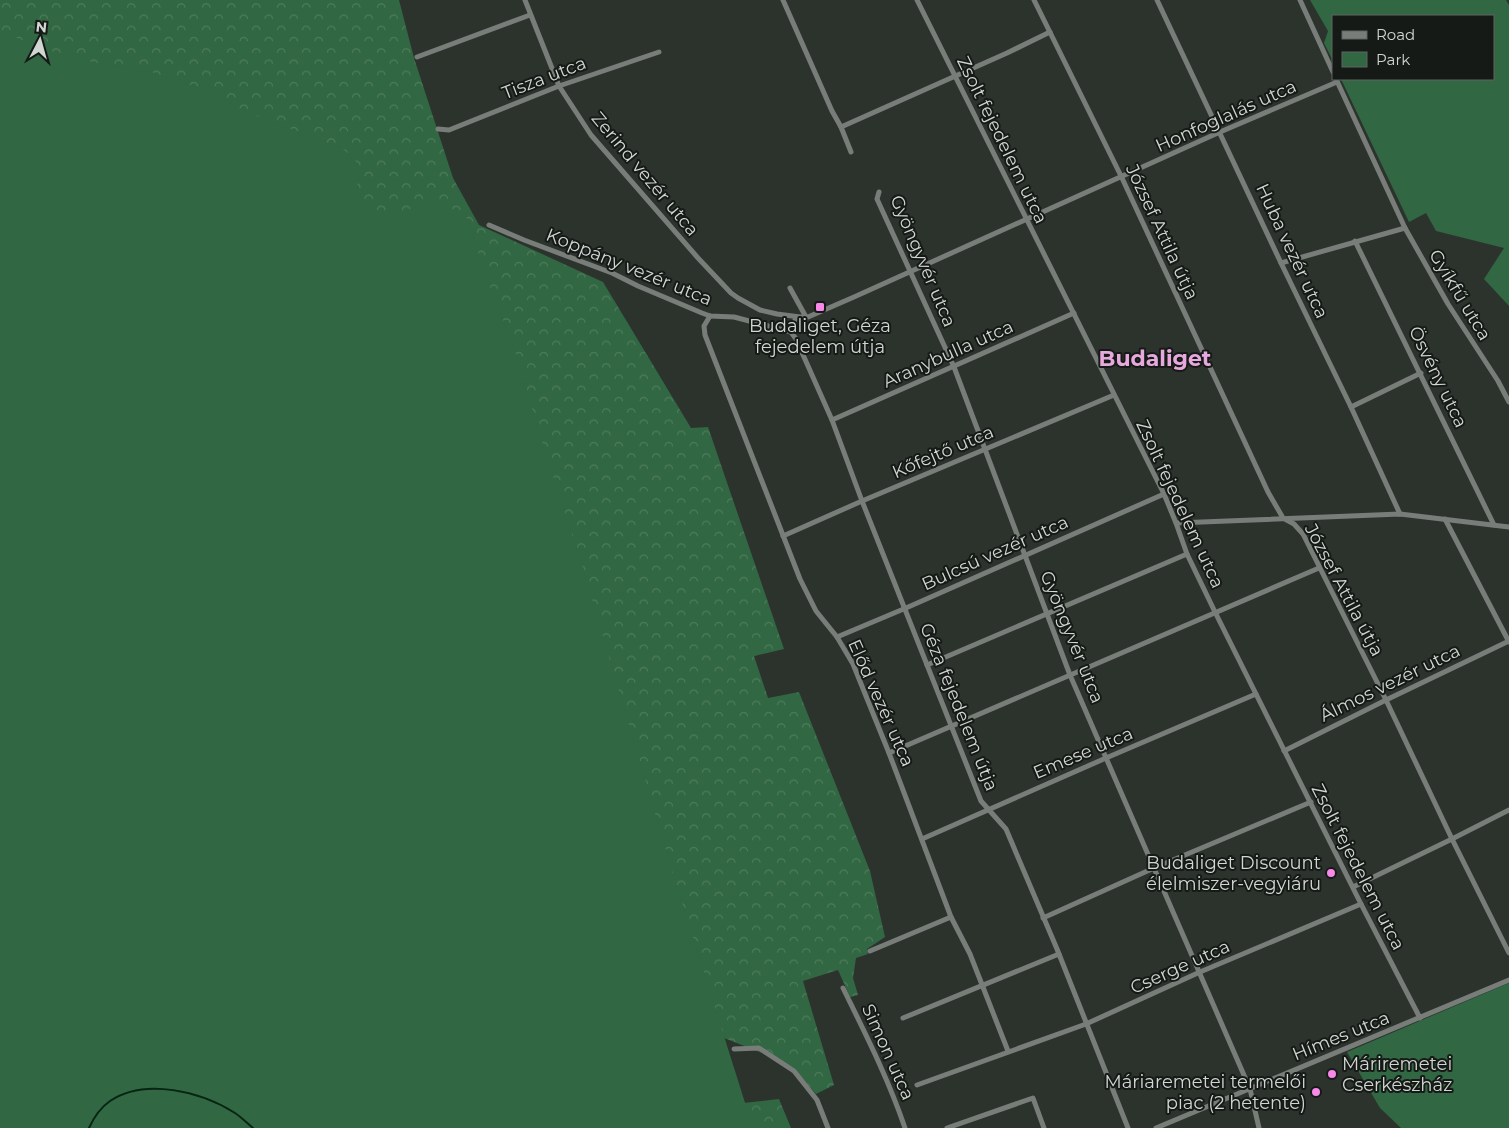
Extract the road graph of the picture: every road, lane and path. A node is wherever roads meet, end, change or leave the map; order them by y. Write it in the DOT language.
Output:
graph roads {
  1 [pos="525,0"];
  2 [pos="783,0"];
  3 [pos="917,0"];
  4 [pos="1034,0"];
  5 [pos="1157,0"];
  6 [pos="1300,0"];
  7 [pos="530,15"];
  8 [pos="1050,32"];
  9 [pos="659,52"];
  10 [pos="417,57"];
  11 [pos="1332,70"];
  12 [pos="956,76"];
  13 [pos="1336,80"];
  14 [pos="559,86"];
  15 [pos="841,127"];
  16 [pos="438,129"];
  17 [pos="1220,132"];
  18 [pos="851,152"];
  19 [pos="1122,178"];
  20 [pos="879,192"];
  21 [pos="1027,220"];
  22 [pos="489,225"];
  23 [pos="1405,228"];
  24 [pos="1355,242"];
  25 [pos="1281,263"];
  26 [pos="911,272"];
  27 [pos="790,288"];
  28 [pos="1074,314"];
  29 [pos="710,316"];
  30 [pos="796,317"];
  31 [pos="806,317"];
  32 [pos="792,332"];
  33 [pos="954,367"];
  34 [pos="1421,373"];
  35 [pos="1114,395"];
  36 [pos="1509,402"];
  37 [pos="1351,407"];
  38 [pos="832,420"];
  39 [pos="985,450"];
  40 [pos="1164,494"];
  41 [pos="862,501"];
  42 [pos="1400,514"];
  43 [pos="1283,518"];
  44 [pos="1444,519"];
  45 [pos="1176,523"];
  46 [pos="1494,525"];
  47 [pos="1509,527"];
  48 [pos="783,536"];
  49 [pos="1187,554"];
  50 [pos="1025,555"];
  51 [pos="1319,568"];
  52 [pos="906,608"];
  53 [pos="1215,612"];
  54 [pos="1047,613"];
  55 [pos="837,636"];
  56 [pos="1509,642"];
  57 [pos="927,665"];
  58 [pos="1070,675"];
  59 [pos="1256,694"];
  60 [pos="1386,700"];
  61 [pos="952,725"];
  62 [pos="1284,751"];
  63 [pos="889,753"];
  64 [pos="1106,758"];
  65 [pos="1311,802"];
  66 [pos="989,810"];
  67 [pos="1509,810"];
  68 [pos="922,839"];
  69 [pos="1452,839"];
  70 [pos="1154,868"];
  71 [pos="1353,887"];
  72 [pos="1361,904"];
  73 [pos="951,917"];
  74 [pos="1043,918"];
  75 [pos="870,951"];
  76 [pos="1509,953"];
  77 [pos="1059,954"];
  78 [pos="1200,972"];
  79 [pos="1509,980"];
  80 [pos="982,986"];
  81 [pos="843,988"];
  82 [pos="903,1018"];
  83 [pos="1420,1018"];
  84 [pos="1086,1024"];
  85 [pos="734,1049"];
  86 [pos="1008,1052"];
  87 [pos="917,1085"];
  88 [pos="1250,1089"];
  89 [pos="1167,1126"];
  90 [pos="828,1128"];
  91 [pos="905,1128"];
  92 [pos="947,1128"];
  93 [pos="1044,1128"];
  94 [pos="1128,1128"];
  95 [pos="1156,1128"];
  96 [pos="1259,1128"];
  1 -- 7 [label="street, Zerind vezér utca"];
  2 -- 15 [label="street"];
  3 -- 12 [label="street, Zsolt fejedelem utca"];
  4 -- 8 [label="street, József Attila útja"];
  5 -- 17 [label="street, Huba vezér utca"];
  6 -- 11 [label="street"];
  7 -- 10 [label="street"];
  7 -- 14 [label="street, Zerind vezér utca"];
  8 -- 12 [label="street"];
  8 -- 19 [label="street, József Attila útja"];
  9 -- 14 [label="street, Tisza utca"];
  12 -- 15 [label="street"];
  12 -- 21 [label="street, Zsolt fejedelem utca"];
  13 -- 17 [label="street, Honfoglalás utca"];
  13 -- 23 [label="street, Gyíkfű utca"];
  14 -- 16 [label="street, Tisza utca"];
  14 -- 30 [label="street, Zerind vezér utca"];
  15 -- 18 [label="street"];
  17 -- 19 [label="street, Honfoglalás utca"];
  17 -- 25 [label="street, Huba vezér utca"];
  19 -- 21 [label="street, Honfoglalás utca"];
  19 -- 43 [label="street, József Attila útja"];
  20 -- 26 [label="street, Gyöngyvér utca"];
  21 -- 26 [label="street, Honfoglalás utca"];
  21 -- 28 [label="street, Zsolt fejedelem utca"];
  22 -- 29 [label="street, Koppány vezér utca"];
  23 -- 24 [label="street"];
  23 -- 36 [label="street, Gyíkfű utca"];
  24 -- 25 [label="street"];
  24 -- 34 [label="street, Ösvény utca"];
  25 -- 37 [label="street, Huba vezér utca"];
  26 -- 31 [label="street, Honfoglalás utca"];
  26 -- 33 [label="street, Gyöngyvér utca"];
  27 -- 31 [label="street"];
  28 -- 33 [label="street, Aranybulla utca"];
  28 -- 35 [label="street, Zsolt fejedelem utca"];
  29 -- 32 [label="street, Koppány vezér utca"];
  29 -- 48 [label="street, Előd vezér utca"];
  30 -- 31 [label="street, Honfoglalás utca"];
  30 -- 32 [label="street"];
  32 -- 38 [label="street, Géza fejedelem útja"];
  33 -- 38 [label="street, Aranybulla utca"];
  33 -- 39 [label="street, Gyöngyvér utca"];
  34 -- 37 [label="street"];
  34 -- 46 [label="street, Ösvény utca"];
  35 -- 39 [label="street, Kőfejtő utca"];
  35 -- 40 [label="street, Zsolt fejedelem utca"];
  37 -- 42 [label="street, Huba vezér utca"];
  38 -- 41 [label="street, Géza fejedelem útja"];
  39 -- 41 [label="street, Kőfejtő utca"];
  39 -- 50 [label="street, Gyöngyvér utca"];
  40 -- 45 [label="street, Zsolt fejedelem utca"];
  40 -- 50 [label="street, Bulcsú vezér utca"];
  41 -- 48 [label="street, Kőfejtő utca"];
  41 -- 52 [label="street, Géza fejedelem útja"];
  42 -- 43 [label="street"];
  42 -- 44 [label="street"];
  43 -- 45 [label="street"];
  43 -- 51 [label="street, József Attila útja"];
  44 -- 46 [label="street"];
  44 -- 56 [label="street"];
  45 -- 49 [label="street, Zsolt fejedelem utca"];
  46 -- 47 [label="street"];
  48 -- 55 [label="street, Előd vezér utca"];
  49 -- 53 [label="street, Zsolt fejedelem utca"];
  49 -- 54 [label="street"];
  50 -- 52 [label="street, Bulcsú vezér utca"];
  50 -- 54 [label="street, Gyöngyvér utca"];
  51 -- 53 [label="street"];
  51 -- 60 [label="street, József Attila útja"];
  52 -- 55 [label="street, Bulcsú vezér utca"];
  52 -- 57 [label="street, Géza fejedelem útja"];
  53 -- 58 [label="street"];
  53 -- 59 [label="street, Zsolt fejedelem utca"];
  54 -- 57 [label="street"];
  54 -- 58 [label="street, Gyöngyvér utca"];
  55 -- 63 [label="street, Előd vezér utca"];
  56 -- 60 [label="street, Álmos vezér utca"];
  57 -- 61 [label="street, Géza fejedelem útja"];
  58 -- 61 [label="street"];
  58 -- 64 [label="street, Gyöngyvér utca"];
  59 -- 62 [label="street, Zsolt fejedelem utca"];
  59 -- 64 [label="street, Emese utca"];
  60 -- 62 [label="street, Álmos vezér utca"];
  60 -- 69 [label="street, József Attila útja"];
  61 -- 63 [label="street"];
  61 -- 66 [label="street, Géza fejedelem útja"];
  62 -- 65 [label="street, Zsolt fejedelem utca"];
  63 -- 68 [label="street, Előd vezér utca"];
  64 -- 66 [label="street, Emese utca"];
  64 -- 70 [label="street, Gyöngyvér utca"];
  65 -- 70 [label="street"];
  65 -- 71 [label="street, Zsolt fejedelem utca"];
  66 -- 68 [label="street, Emese utca"];
  66 -- 74 [label="street, Géza fejedelem útja"];
  67 -- 69 [label="street"];
  68 -- 73 [label="street, Előd vezér utca"];
  69 -- 71 [label="street"];
  69 -- 76 [label="street, József Attila útja"];
  70 -- 74 [label="street"];
  70 -- 78 [label="street, Gyöngyvér utca"];
  71 -- 72 [label="street, Zsolt fejedelem utca"];
  72 -- 78 [label="street, Cserge utca"];
  72 -- 83 [label="street, Zsolt fejedelem utca"];
  73 -- 75 [label="street"];
  73 -- 80 [label="street, Előd vezér utca"];
  74 -- 77 [label="street, Géza fejedelem útja"];
  77 -- 80 [label="street"];
  77 -- 84 [label="street, Géza fejedelem útja"];
  78 -- 84 [label="street, Cserge utca"];
  78 -- 88 [label="street, Gyöngyvér utca"];
  79 -- 83 [label="street, Hímes utca"];
  80 -- 82 [label="street"];
  80 -- 86 [label="street, Előd vezér utca"];
  81 -- 91 [label="street, Simon utca"];
  83 -- 88 [label="street, Hímes utca"];
  84 -- 86 [label="street, Cserge utca"];
  84 -- 94 [label="street, Géza fejedelem útja"];
  85 -- 90 [label="street"];
  86 -- 87 [label="street, Cserge utca"];
  88 -- 89 [label="street, Hímes utca"];
  88 -- 96 [label="street, Gyöngyvér utca"];
  89 -- 95 [label="street, Hímes utca"];
  92 -- 93 [label="street"];
}
